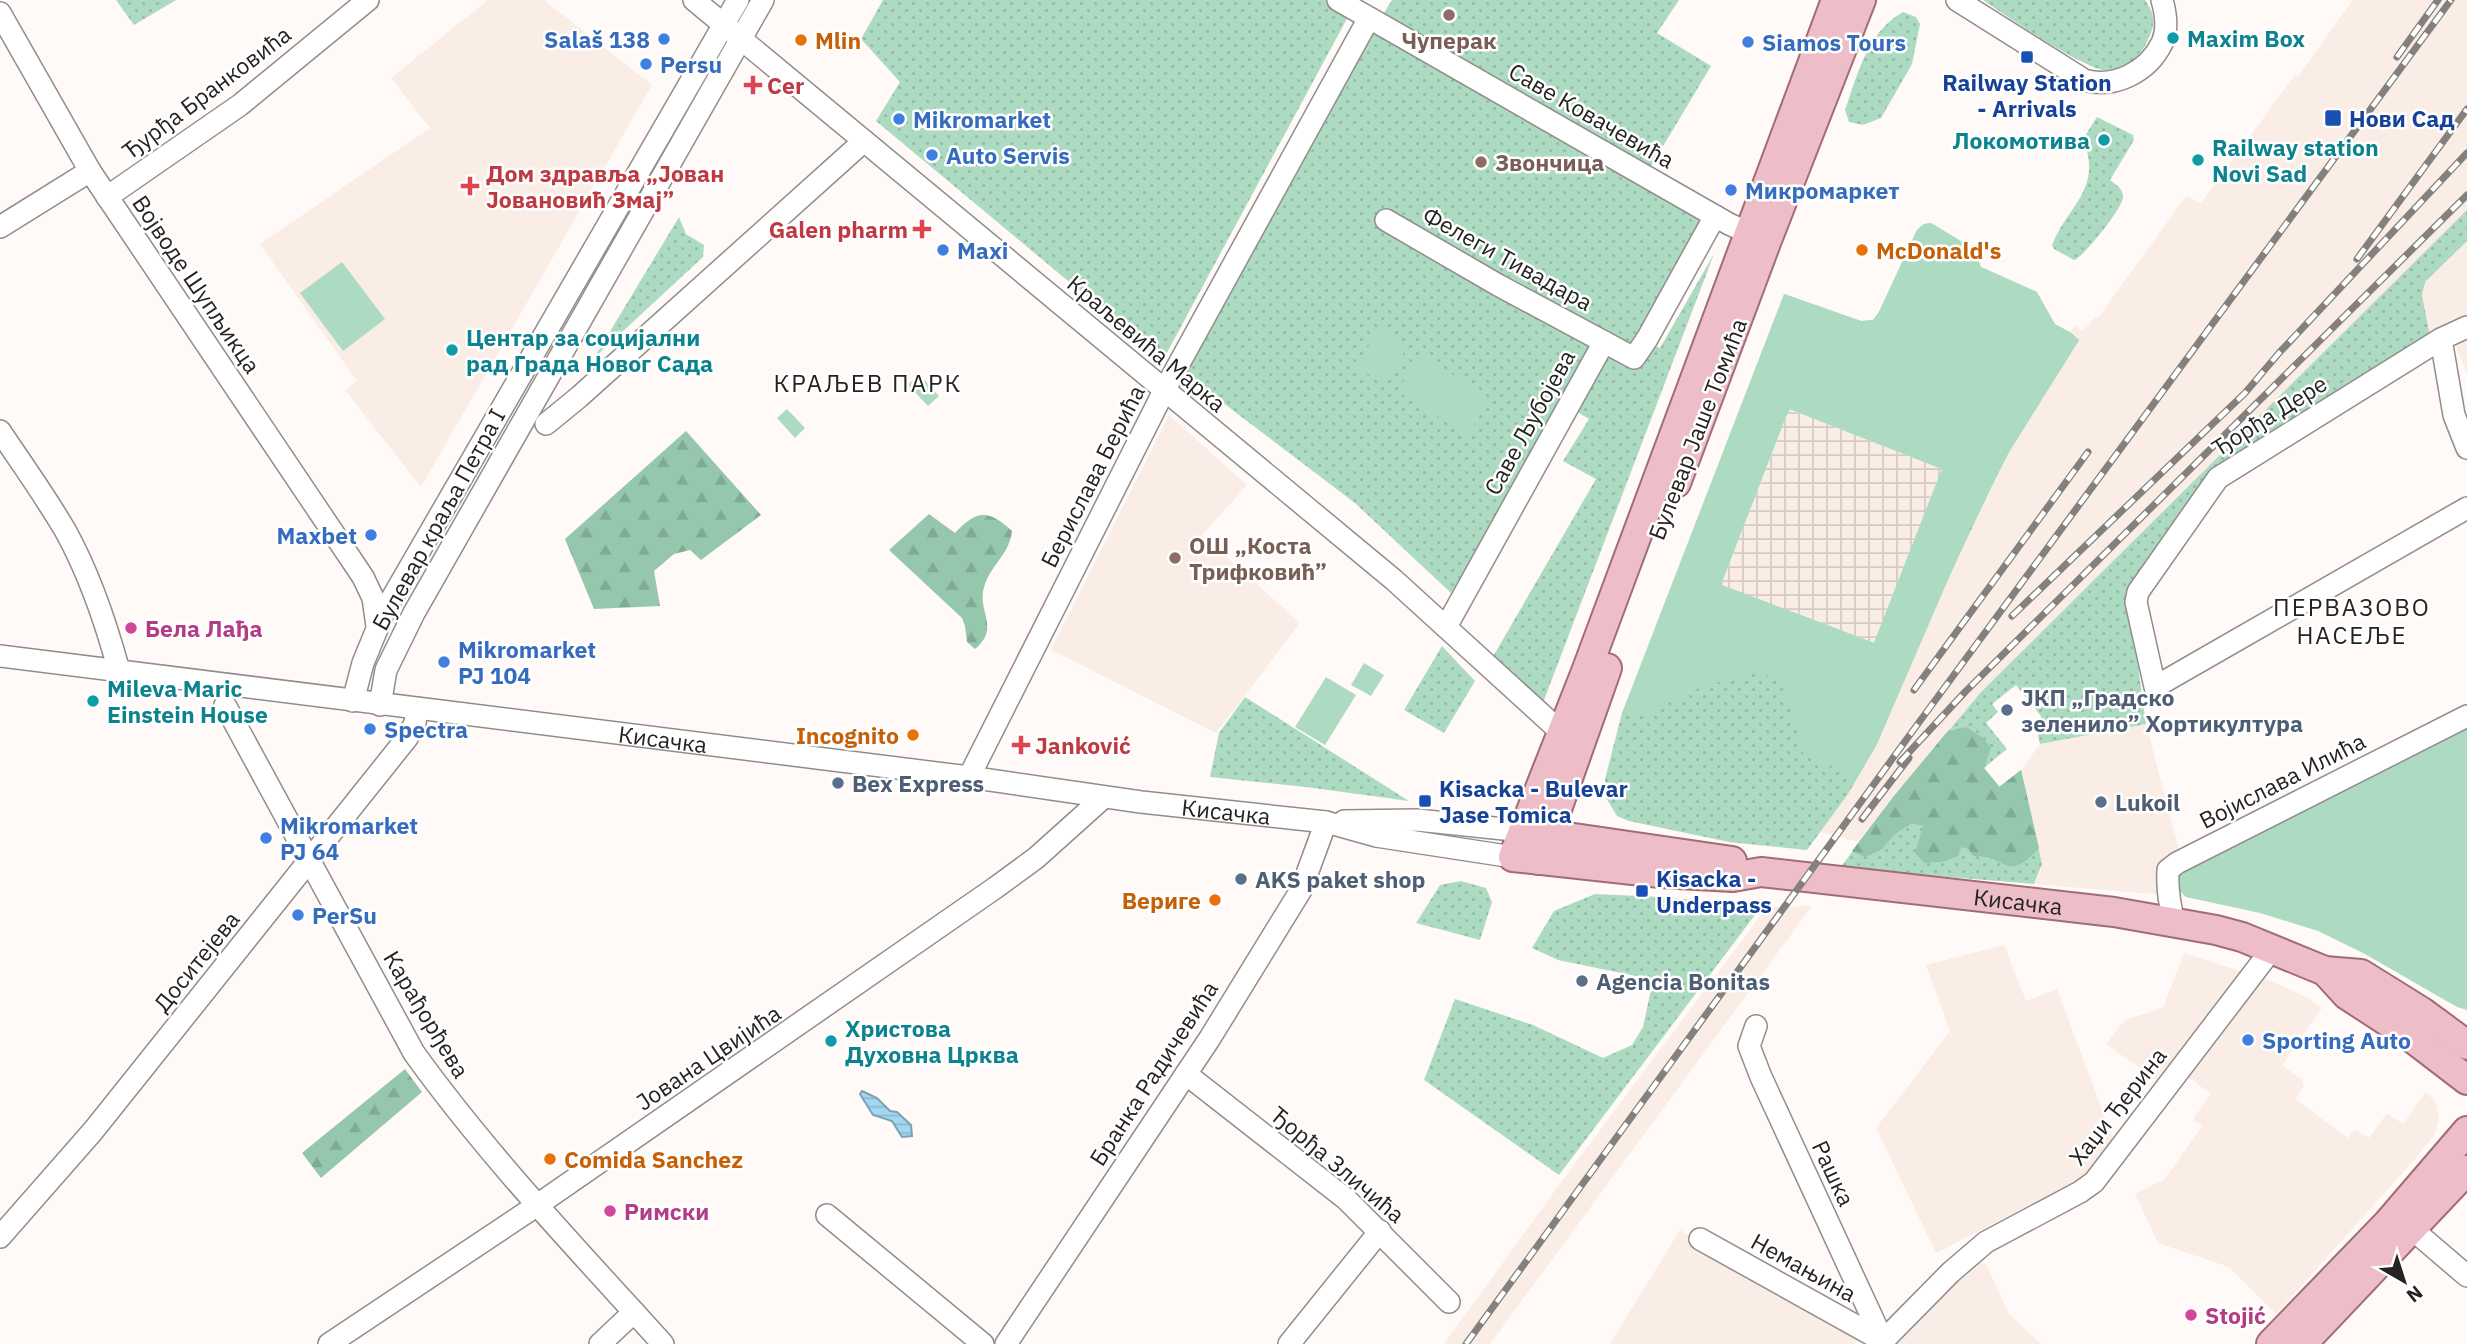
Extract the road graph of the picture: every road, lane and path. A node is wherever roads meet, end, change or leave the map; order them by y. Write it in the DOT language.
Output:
graph roads {
  1 [pos="694,0"];
  2 [pos="738,0"];
  3 [pos="763,0"];
  4 [pos="1338,0"];
  5 [pos="1836,0"];
  6 [pos="1861,0"];
  7 [pos="1957,0"];
  8 [pos="2162,0"];
  9 [pos="357,3"];
  10 [pos="0,13"];
  11 [pos="1369,18"];
  12 [pos="724,25"];
  13 [pos="741,39"];
  14 [pos="864,141"];
  15 [pos="90,171"];
  16 [pos="107,197"];
  17 [pos="1715,216"];
  18 [pos="1386,220"];
  19 [pos="0,227"];
  20 [pos="1749,233"];
  21 [pos="2467,327"];
  22 [pos="2441,339"];
  23 [pos="1604,342"];
  24 [pos="1164,391"];
  25 [pos="546,424"];
  26 [pos="0,431"];
  27 [pos="2467,448"];
  28 [pos="2467,508"];
  29 [pos="406,575"];
  30 [pos="363,578"];
  31 [pos="377,626"];
  32 [pos="1447,627"];
  33 [pos="0,656"];
  34 [pos="118,671"];
  35 [pos="353,701"];
  36 [pos="225,705"];
  37 [pos="380,705"];
  38 [pos="417,709"];
  39 [pos="2467,716"];
  40 [pos="1561,732"];
  41 [pos="969,777"];
  42 [pos="1104,797"];
  43 [pos="1326,822"];
  44 [pos="1536,832"];
  45 [pos="1526,859"];
  46 [pos="309,862"];
  47 [pos="1761,872"];
  48 [pos="2174,921"];
  49 [pos="2272,949"];
  50 [pos="2325,971"];
  51 [pos="1756,1026"];
  52 [pos="2467,1045"];
  53 [pos="1186,1074"];
  54 [pos="2467,1080"];
  55 [pos="2467,1132"];
  56 [pos="2467,1170"];
  57 [pos="537,1206"];
  58 [pos="827,1215"];
  59 [pos="2412,1229"];
  60 [pos="1380,1231"];
  61 [pos="0,1237"];
  62 [pos="1700,1239"];
  63 [pos="2467,1276"];
  64 [pos="1449,1302"];
  65 [pos="634,1312"];
  66 [pos="1882,1342"];
  67 [pos="329,1344"];
  68 [pos="600,1344"];
  69 [pos="663,1344"];
  70 [pos="983,1344"];
  71 [pos="1006,1344"];
  72 [pos="1289,1344"];
  73 [pos="2271,1344"];
  74 [pos="2302,1344"];
  1 -- 12 [label="street, Краљевића Марка"];
  2 -- 12 [label="street, Булевар краља Петра I"];
  3 -- 13 [label="street, Булевар краља Петра I"];
  4 -- 11 [label="street, Саве Ковачевића"];
  5 -- 20 [label="main road, Булевар Јаше Томића"];
  6 -- 44 [label="main road, Булевар Јаше Томића"];
  7 -- 8 [label="street"];
  9 -- 16 [label="street, Ђурђа Бранковића"];
  10 -- 15 [label="street, Војводе Шупљикца"];
  11 -- 17 [label="street, Саве Ковачевића"];
  11 -- 24 [label="street, Берислава Берића"];
  12 -- 13 [label="street, Краљевића Марка"];
  12 -- 29 [label="street, Булевар краља Петра I"];
  13 -- 14 [label="street, Краљевића Марка"];
  13 -- 37 [label="street, Булевар краља Петра I"];
  14 -- 24 [label="street, Краљевића Марка"];
  14 -- 25 [label="street"];
  15 -- 16 [label="street, Војводе Шупљикца"];
  15 -- 19 [label="street"];
  16 -- 30 [label="street, Војводе Шупљикца"];
  17 -- 20 [label="street, Саве Ковачевића"];
  17 -- 23 [label="street, Саве Љубојева"];
  18 -- 23 [label="street, Фелеги Тивадара"];
  20 -- 40 [label="main road, Булевар Јаше Томића"];
  21 -- 22 [label="street, Ђорђа Дере"];
  22 -- 27 [label="street"];
  22 -- 28 [label="street, Ђорђа Дере"];
  23 -- 32 [label="street, Саве Љубојева"];
  24 -- 32 [label="street, Краљевића Марка"];
  24 -- 41 [label="street, Берислава Берића"];
  26 -- 34 [label="street"];
  29 -- 30 [label="street"];
  29 -- 31 [label="street, Булевар краља Петра I"];
  30 -- 31 [label="street, Војводе Шупљикца"];
  31 -- 35 [label="street, Булевар краља Петра I"];
  32 -- 40 [label="street, Краљевића Марка"];
  33 -- 34 [label="street, Кисачка"];
  34 -- 35 [label="street, Кисачка"];
  35 -- 37 [label="street, Кисачка"];
  36 -- 46 [label="street, Карађорђева"];
  37 -- 38 [label="street, Кисачка"];
  38 -- 41 [label="street, Кисачка"];
  38 -- 46 [label="street, Доситејева"];
  39 -- 48 [label="street, Војислава Илића"];
  40 -- 44 [label="main road, Булевар Јаше Томића"];
  41 -- 42 [label="street, Кисачка"];
  42 -- 43 [label="street, Кисачка"];
  42 -- 57 [label="street, Јована Цвијића"];
  43 -- 44 [label="street, Кисачка"];
  43 -- 45 [label="street, Кисачка"];
  43 -- 53 [label="street, Бранка Радичевића"];
  44 -- 45 [label="main road, Булевар Јаше Томића"];
  44 -- 47 [label="main road, Кисачка"];
  45 -- 47 [label="main road, Кисачка"];
  46 -- 57 [label="street, Карађорђева"];
  46 -- 61 [label="street, Доситејева"];
  47 -- 48 [label="main road, Кисачка"];
  48 -- 49 [label="main road, Кисачка"];
  49 -- 50 [label="main road, Кисачка"];
  49 -- 66 [label="street, Хаџи Ђерина"];
  50 -- 52 [label="main road"];
  50 -- 54 [label="main road"];
  51 -- 66 [label="street, Рашка"];
  53 -- 60 [label="street, Ђорђа Зличића"];
  53 -- 71 [label="street, Бранка Радичевића"];
  55 -- 73 [label="main road"];
  56 -- 59 [label="main road"];
  57 -- 65 [label="street, Карађорђева"];
  57 -- 67 [label="street, Јована Цвијића"];
  58 -- 70 [label="street"];
  59 -- 63 [label="street"];
  59 -- 74 [label="main road"];
  60 -- 64 [label="street, Ђорђа Зличића"];
  60 -- 72 [label="street"];
  62 -- 66 [label="street, Немањина"];
  65 -- 68 [label="street"];
  65 -- 69 [label="street, Карађорђева"];
}
